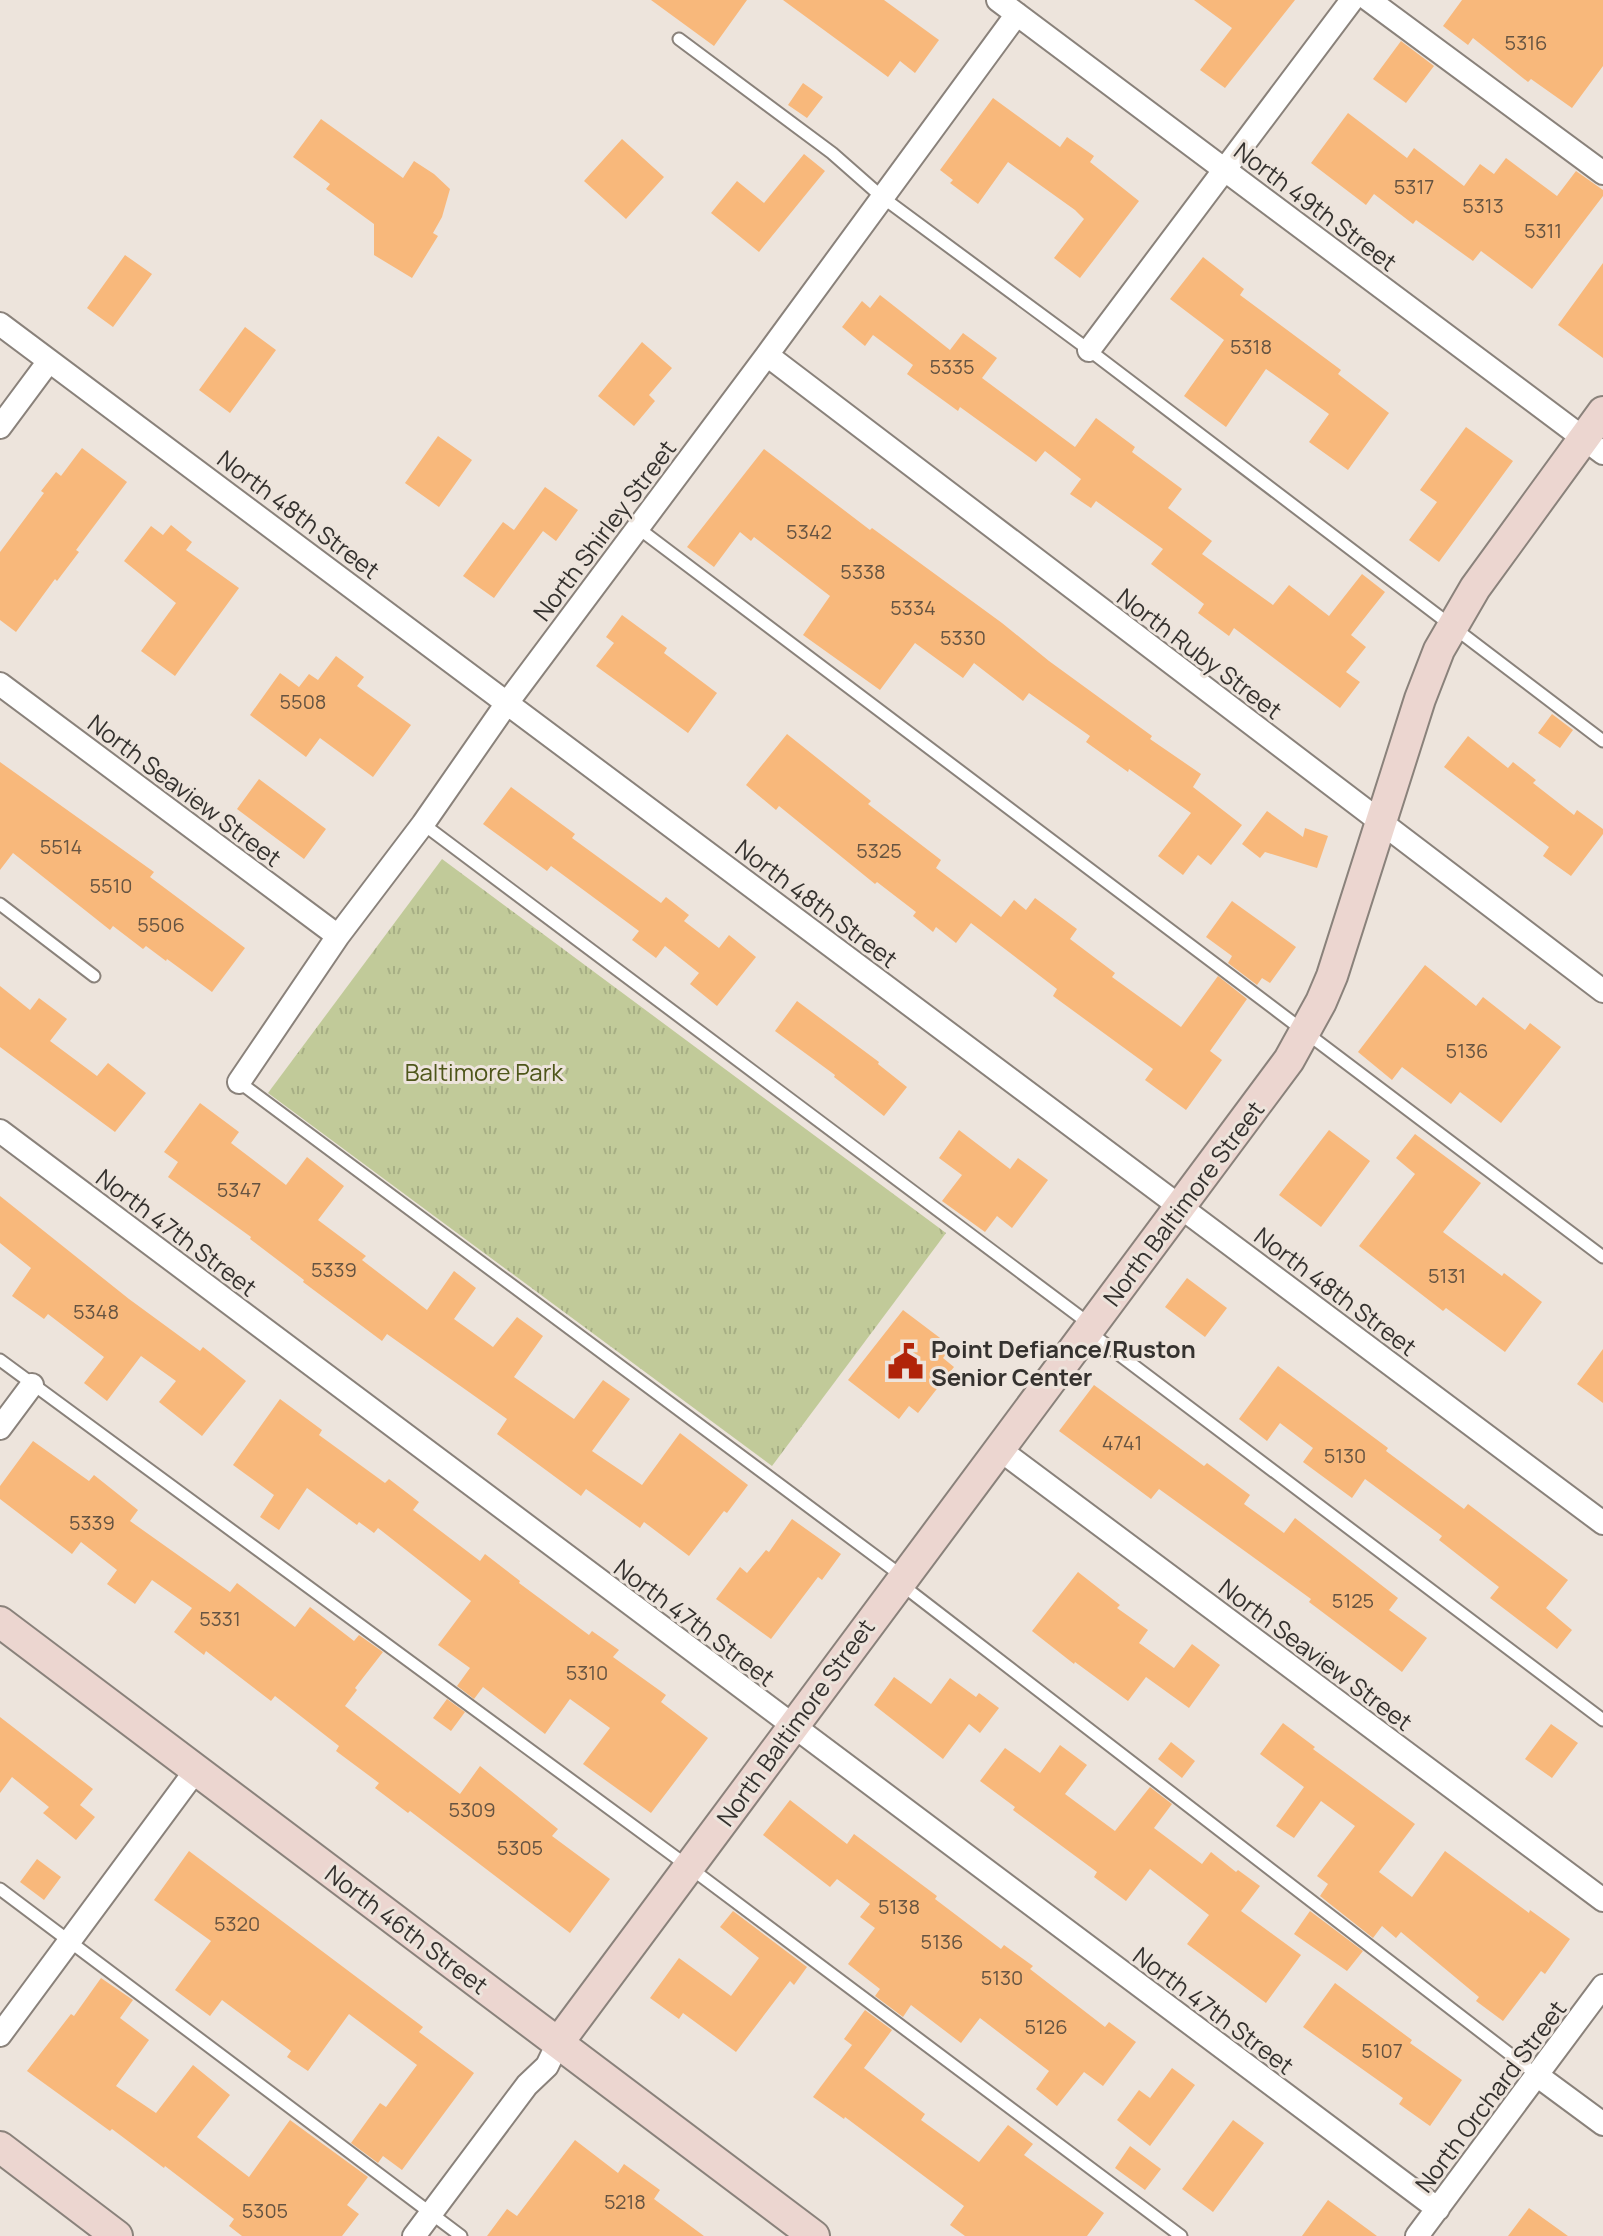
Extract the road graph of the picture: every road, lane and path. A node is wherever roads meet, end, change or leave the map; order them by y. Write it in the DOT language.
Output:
graph roads {
  1 [pos="1352,0"];
  2 [pos="1369,0"];
  3 [pos="1008,7"];
  4 [pos="679,39"];
  5 [pos="1224,170"];
  6 [pos="1603,173"];
  7 [pos="882,197"];
  8 [pos="0,324"];
  9 [pos="1089,350"];
  10 [pos="767,355"];
  11 [pos="49,361"];
  12 [pos="1603,412"];
  13 [pos="0,427"];
  14 [pos="1594,446"];
  15 [pos="638,528"];
  16 [pos="1452,625"];
  17 [pos="0,684"];
  18 [pos="507,703"];
  19 [pos="1603,741"];
  20 [pos="423,824"];
  21 [pos="1382,824"];
  22 [pos="0,904"];
  23 [pos="338,936"];
  24 [pos="94,976"];
  25 [pos="1603,991"];
  26 [pos="1305,1032"];
  27 [pos="239,1082"];
  28 [pos="0,1131"];
  29 [pos="1180,1207"];
  30 [pos="1603,1257"];
  31 [pos="1090,1328"];
  32 [pos="0,1360"];
  33 [pos="32,1385"];
  34 [pos="0,1428"];
  35 [pos="999,1449"];
  36 [pos="1603,1523"];
  37 [pos="900,1579"];
  38 [pos="0,1622"];
  39 [pos="1603,1720"];
  40 [pos="793,1727"];
  41 [pos="196,1770"];
  42 [pos="689,1867"];
  43 [pos="0,1889"];
  44 [pos="1603,1900"];
  45 [pos="69,1941"];
  46 [pos="1603,1986"];
  47 [pos="0,2035"];
  48 [pos="558,2043"];
  49 [pos="1538,2076"];
  50 [pos="1603,2124"];
  51 [pos="0,2147"];
  52 [pos="1438,2209"];
  53 [pos="431,2213"];
  54 [pos="117,2236"];
  55 [pos="414,2236"];
  56 [pos="461,2236"];
  57 [pos="814,2236"];
  58 [pos="1181,2236"];
  59 [pos="1417,2236"];
  1 -- 5 [label="street"];
  2 -- 6 [label="street"];
  3 -- 5 [label="street, North 49th Street"];
  3 -- 7 [label="street, North Shirley Street"];
  4 -- 7 [label="lane"];
  5 -- 9 [label="street"];
  5 -- 14 [label="street, North 49th Street"];
  7 -- 9 [label="lane"];
  7 -- 10 [label="street, North Shirley Street"];
  8 -- 11 [label="street, North 48th Street"];
  9 -- 16 [label="lane"];
  10 -- 15 [label="street, North Shirley Street"];
  10 -- 21 [label="street, North Ruby Street"];
  11 -- 13 [label="street"];
  11 -- 18 [label="street, North 48th Street"];
  12 -- 14 [label="street, North Baltimore Street"];
  14 -- 16 [label="street, North Baltimore Street"];
  15 -- 18 [label="street, North Shirley Street"];
  15 -- 26 [label="lane"];
  16 -- 19 [label="lane"];
  16 -- 21 [label="street, North Baltimore Street"];
  17 -- 23 [label="street, North Seaview Street"];
  18 -- 20 [label="street, North Shirley Street"];
  18 -- 29 [label="street, North 48th Street"];
  20 -- 23 [label="street, North Shirley Street"];
  20 -- 31 [label="lane"];
  21 -- 25 [label="street, North Ruby Street"];
  21 -- 26 [label="street, North Baltimore Street"];
  22 -- 24 [label="lane"];
  23 -- 27 [label="street, North Shirley Street"];
  26 -- 29 [label="street, North Baltimore Street"];
  26 -- 30 [label="lane"];
  27 -- 37 [label="lane"];
  28 -- 40 [label="street, North 47th Street"];
  29 -- 31 [label="street, North Baltimore Street"];
  29 -- 36 [label="street, North 48th Street"];
  31 -- 35 [label="street, North Baltimore Street"];
  31 -- 39 [label="lane"];
  32 -- 33 [label="lane"];
  33 -- 34 [label="street"];
  33 -- 42 [label="lane"];
  35 -- 37 [label="street, North Baltimore Street"];
  35 -- 44 [label="street, North Seaview Street"];
  37 -- 40 [label="street, North Baltimore Street"];
  37 -- 49 [label="lane"];
  38 -- 41 [label="street, North 46th Street"];
  40 -- 42 [label="street, North Baltimore Street"];
  40 -- 52 [label="street, North 47th Street"];
  41 -- 45 [label="street"];
  41 -- 48 [label="street, North 46th Street"];
  42 -- 48 [label="street, North Baltimore Street"];
  42 -- 58 [label="lane"];
  43 -- 45 [label="lane"];
  45 -- 47 [label="street"];
  45 -- 53 [label="lane"];
  46 -- 49 [label="street, North Orchard Street"];
  48 -- 53 [label="street, North Baltimore Street"];
  48 -- 57 [label="street, North 46th Street"];
  49 -- 50 [label="street"];
  49 -- 52 [label="street, North Orchard Street"];
  51 -- 54 [label="street"];
  52 -- 59 [label="street, North Orchard Street"];
  53 -- 55 [label="street, North Baltimore Street"];
  53 -- 56 [label="lane"];
}
